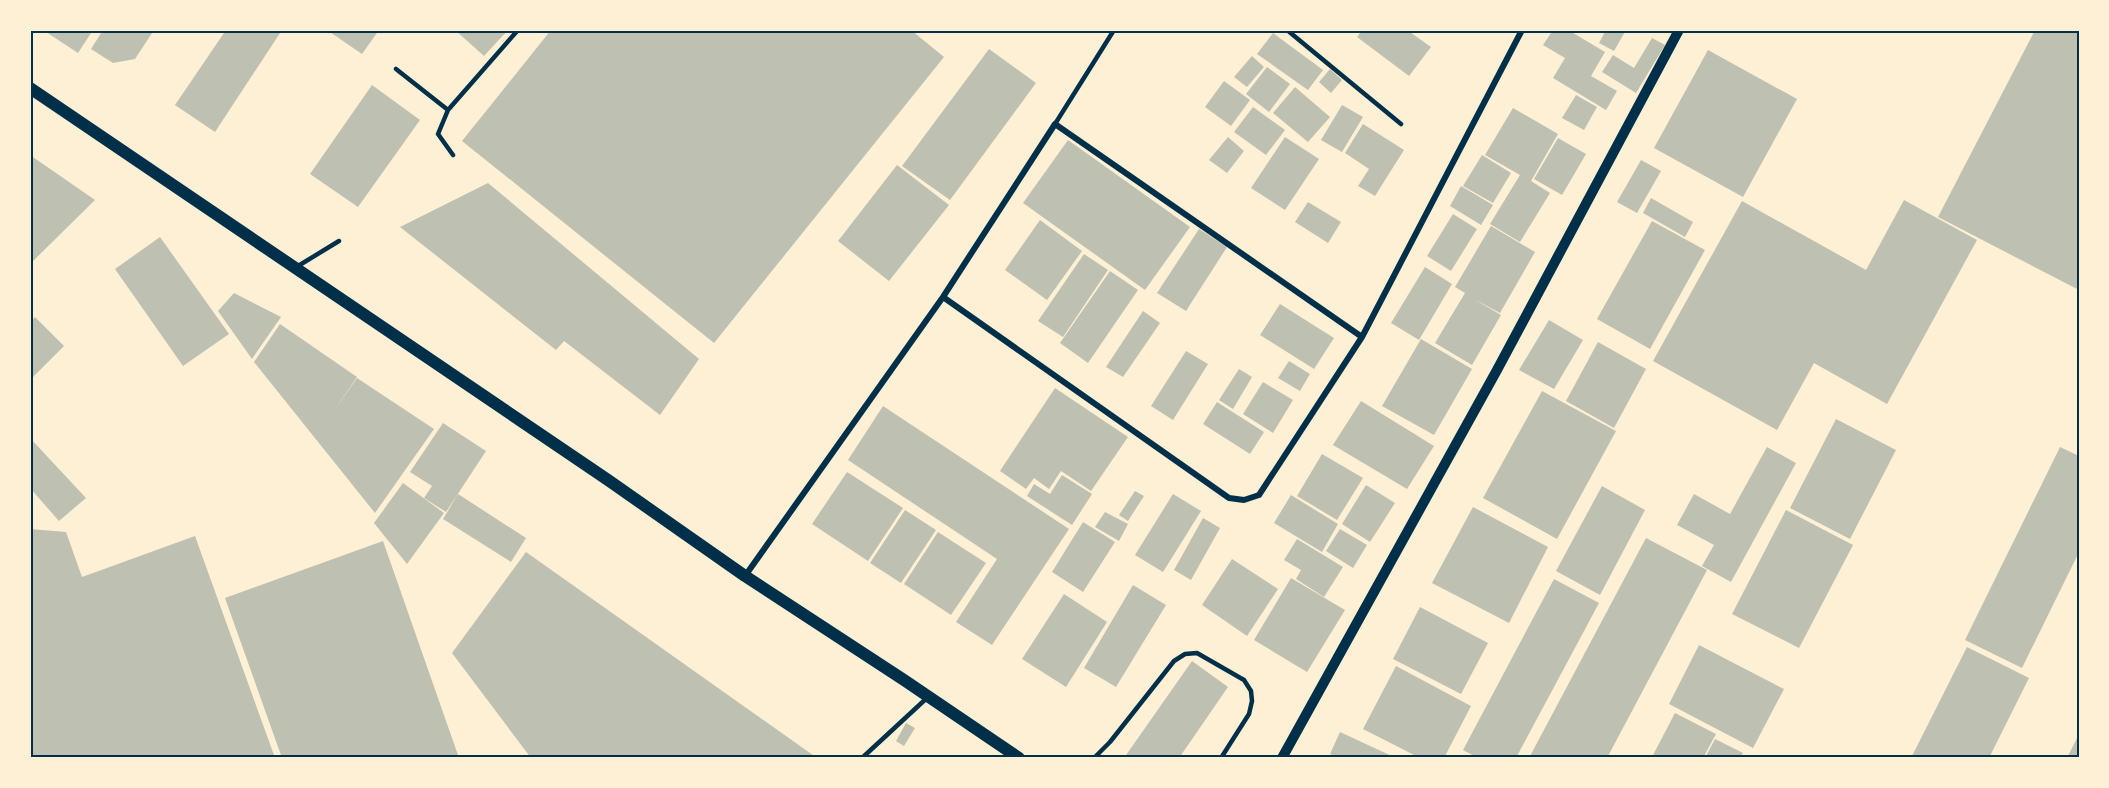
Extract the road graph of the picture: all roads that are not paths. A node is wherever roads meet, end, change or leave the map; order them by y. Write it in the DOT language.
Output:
graph roads {
  1 [pos="518,30"];
  2 [pos="1114,30"];
  3 [pos="1287,30"];
  4 [pos="1522,30"];
  5 [pos="1679,30"];
  6 [pos="396,69"];
  7 [pos="30,88"];
  8 [pos="448,110"];
  9 [pos="1054,124"];
  10 [pos="1401,124"];
  11 [pos="453,155"];
  12 [pos="339,241"];
  13 [pos="296,267"];
  14 [pos="943,297"];
  15 [pos="1362,337"];
  16 [pos="745,576"];
  17 [pos="928,697"];
  18 [pos="1012,756"];
  19 [pos="862,758"];
  20 [pos="1094,758"];
  21 [pos="1221,758"];
  22 [pos="1282,758"];
  1 -- 8 [label="lane"];
  2 -- 9 [label="lane"];
  3 -- 10 [label="lane"];
  4 -- 15 [label="street"];
  5 -- 22 [label="street"];
  6 -- 8 [label="lane"];
  7 -- 13 [label="main road"];
  8 -- 11 [label="lane"];
  9 -- 14 [label="street"];
  9 -- 15 [label="street"];
  12 -- 13 [label="lane"];
  13 -- 16 [label="main road"];
  14 -- 15 [label="street"];
  14 -- 16 [label="street"];
  16 -- 17 [label="main road"];
  17 -- 18 [label="main road"];
  17 -- 19 [label="lane"];
  20 -- 21 [label="lane"];
}
